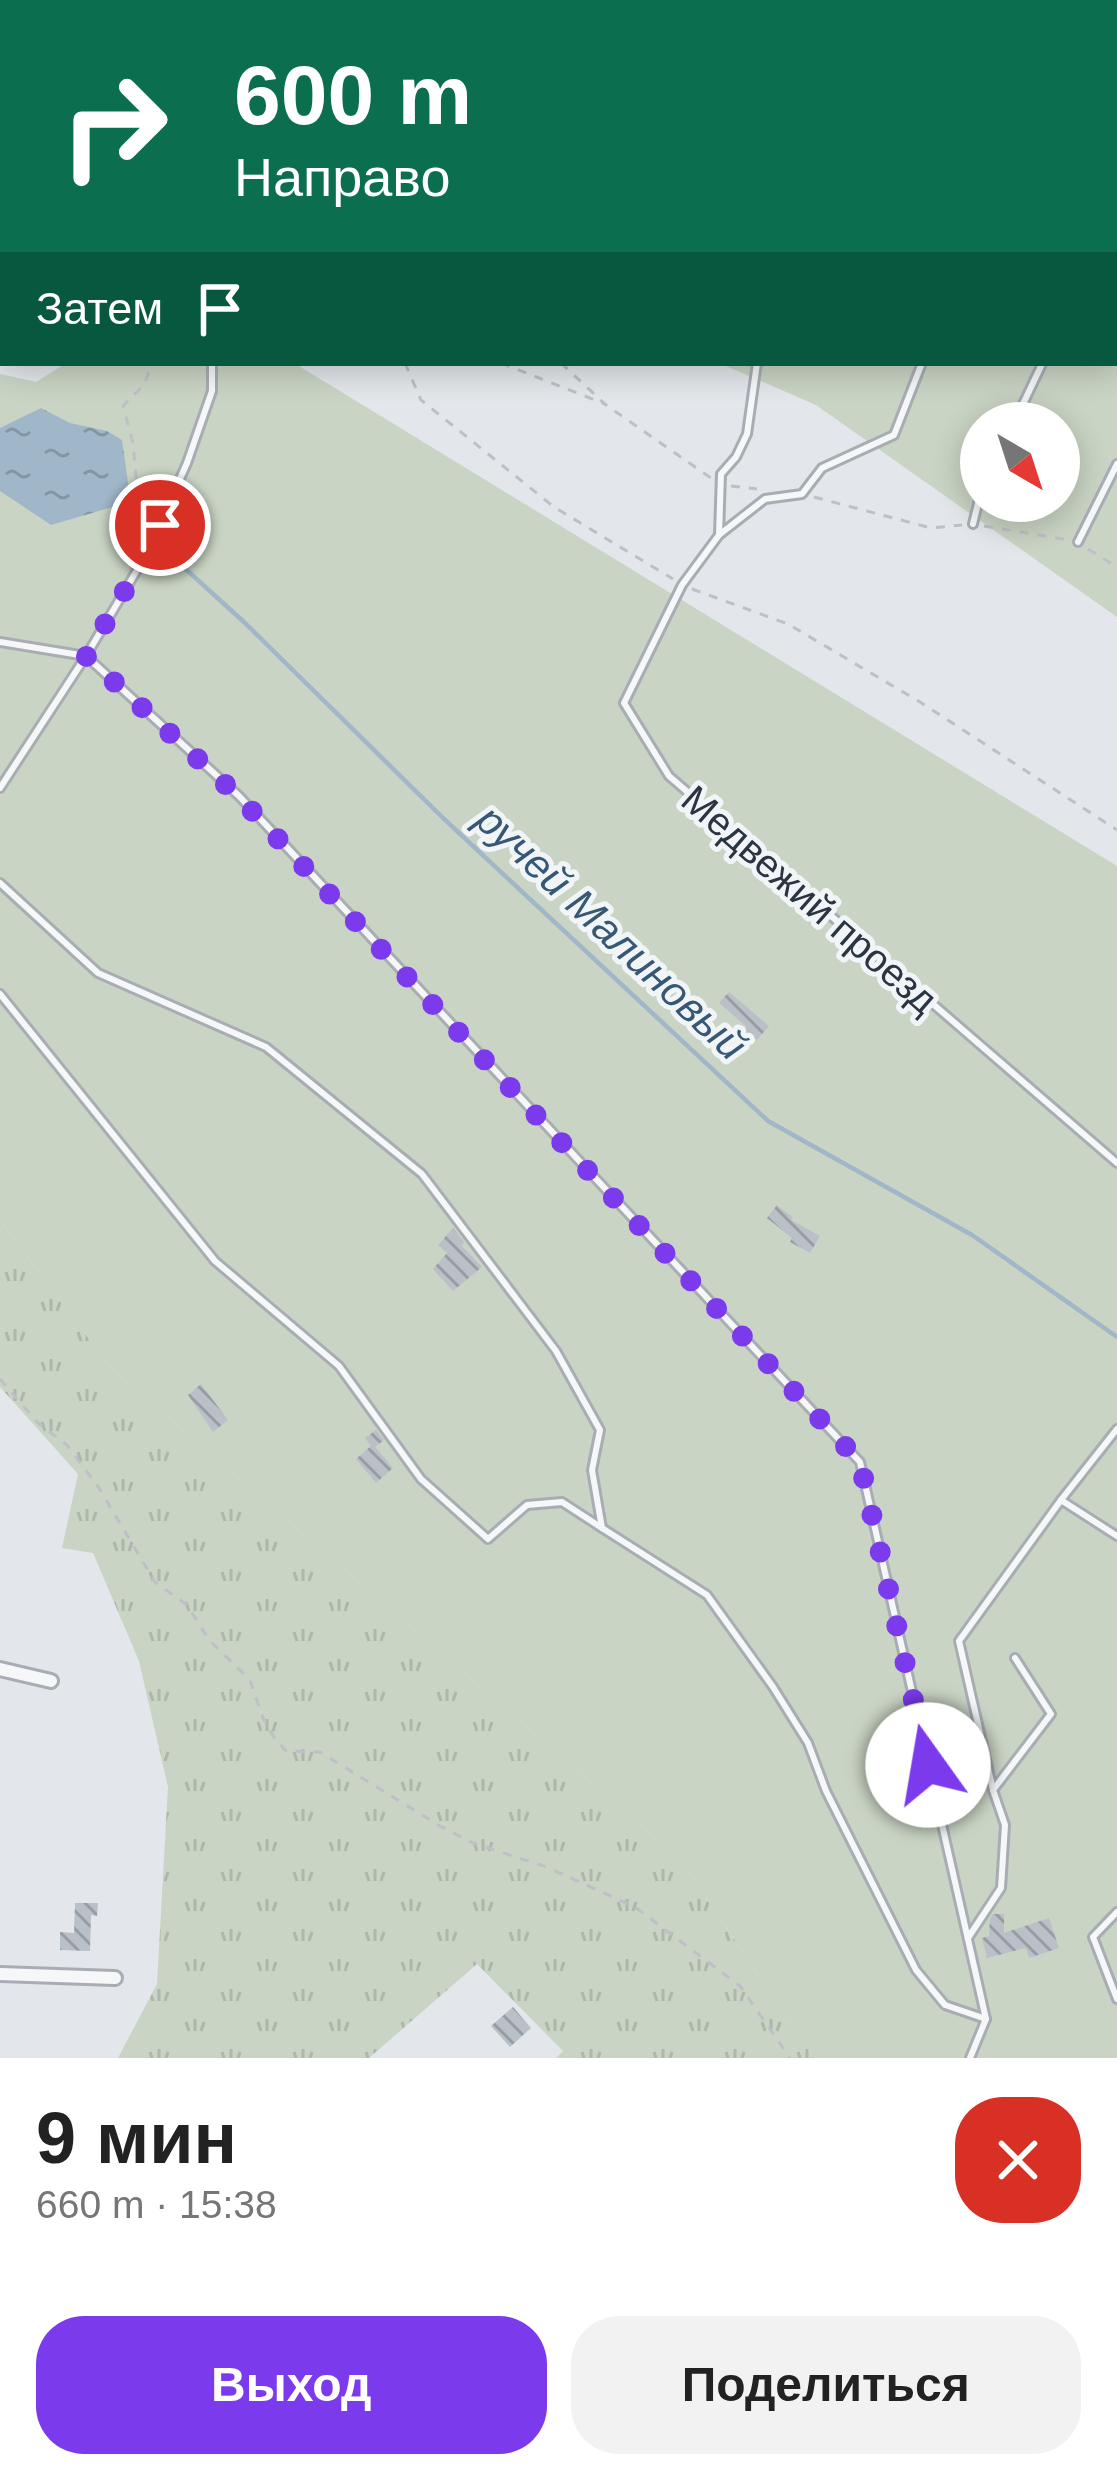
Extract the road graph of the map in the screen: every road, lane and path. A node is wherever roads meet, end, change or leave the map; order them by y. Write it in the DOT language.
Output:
graph roads {
  1 [pos="151,366"];
  2 [pos="212,366"];
  3 [pos="407,366"];
  4 [pos="508,366"];
  5 [pos="564,366"];
  6 [pos="757,366"];
  7 [pos="921,366"];
  8 [pos="1041,366"];
  9 [pos="1024,402"];
  10 [pos="606,405"];
  11 [pos="1117,464"];
  12 [pos="722,485"];
  13 [pos="762,489"];
  14 [pos="802,494"];
  15 [pos="973,524"];
  16 [pos="719,535"];
  17 [pos="1078,542"];
  18 [pos="146,555"];
  19 [pos="1117,567"];
  20 [pos="682,585"];
  21 [pos="0,642"];
  22 [pos="86,656"];
  23 [pos="0,788"];
  24 [pos="1117,830"];
  25 [pos="0,883"];
  26 [pos="0,994"];
  27 [pos="1117,1163"];
  28 [pos="0,1379"];
  29 [pos="1117,1429"];
  30 [pos="1061,1500"];
  31 [pos="602,1528"];
  32 [pos="1117,1536"];
  33 [pos="1015,1658"];
  34 [pos="0,1669"];
  35 [pos="51,1681"];
  36 [pos="993,1790"];
  37 [pos="1117,1912"];
  38 [pos="968,1938"];
  39 [pos="0,1974"];
  40 [pos="116,1978"];
  41 [pos="1117,1999"];
  42 [pos="986,2019"];
  43 [pos="790,2058"];
  44 [pos="970,2058"];
  1 -- 18 [label="path"];
  2 -- 18 [label="lane"];
  3 -- 20 [label="path"];
  4 -- 10 [label="path"];
  5 -- 10 [label="path"];
  6 -- 12 [label="lane"];
  7 -- 14 [label="lane"];
  8 -- 9 [label="lane"];
  10 -- 12 [label="path"];
  11 -- 17 [label="lane"];
  12 -- 13 [label="path"];
  12 -- 16 [label="lane"];
  14 -- 15 [label="path"];
  14 -- 16 [label="lane"];
  15 -- 17 [label="path"];
  16 -- 20 [label="lane"];
  17 -- 19 [label="path"];
  18 -- 22 [label="lane"];
  20 -- 24 [label="path"];
  20 -- 27 [label="lane, Медвежий проезд"];
  21 -- 22 [label="lane"];
  22 -- 23 [label="lane"];
  22 -- 38 [label="lane"];
  25 -- 31 [label="lane"];
  26 -- 31 [label="lane"];
  28 -- 43 [label="path"];
  29 -- 30 [label="lane"];
  30 -- 32 [label="lane"];
  30 -- 36 [label="lane"];
  31 -- 42 [label="lane"];
  33 -- 36 [label="lane"];
  34 -- 35 [label="street"];
  36 -- 38 [label="lane"];
  37 -- 41 [label="lane"];
  38 -- 42 [label="lane"];
  39 -- 40 [label="street"];
  42 -- 44 [label="lane"];
}
